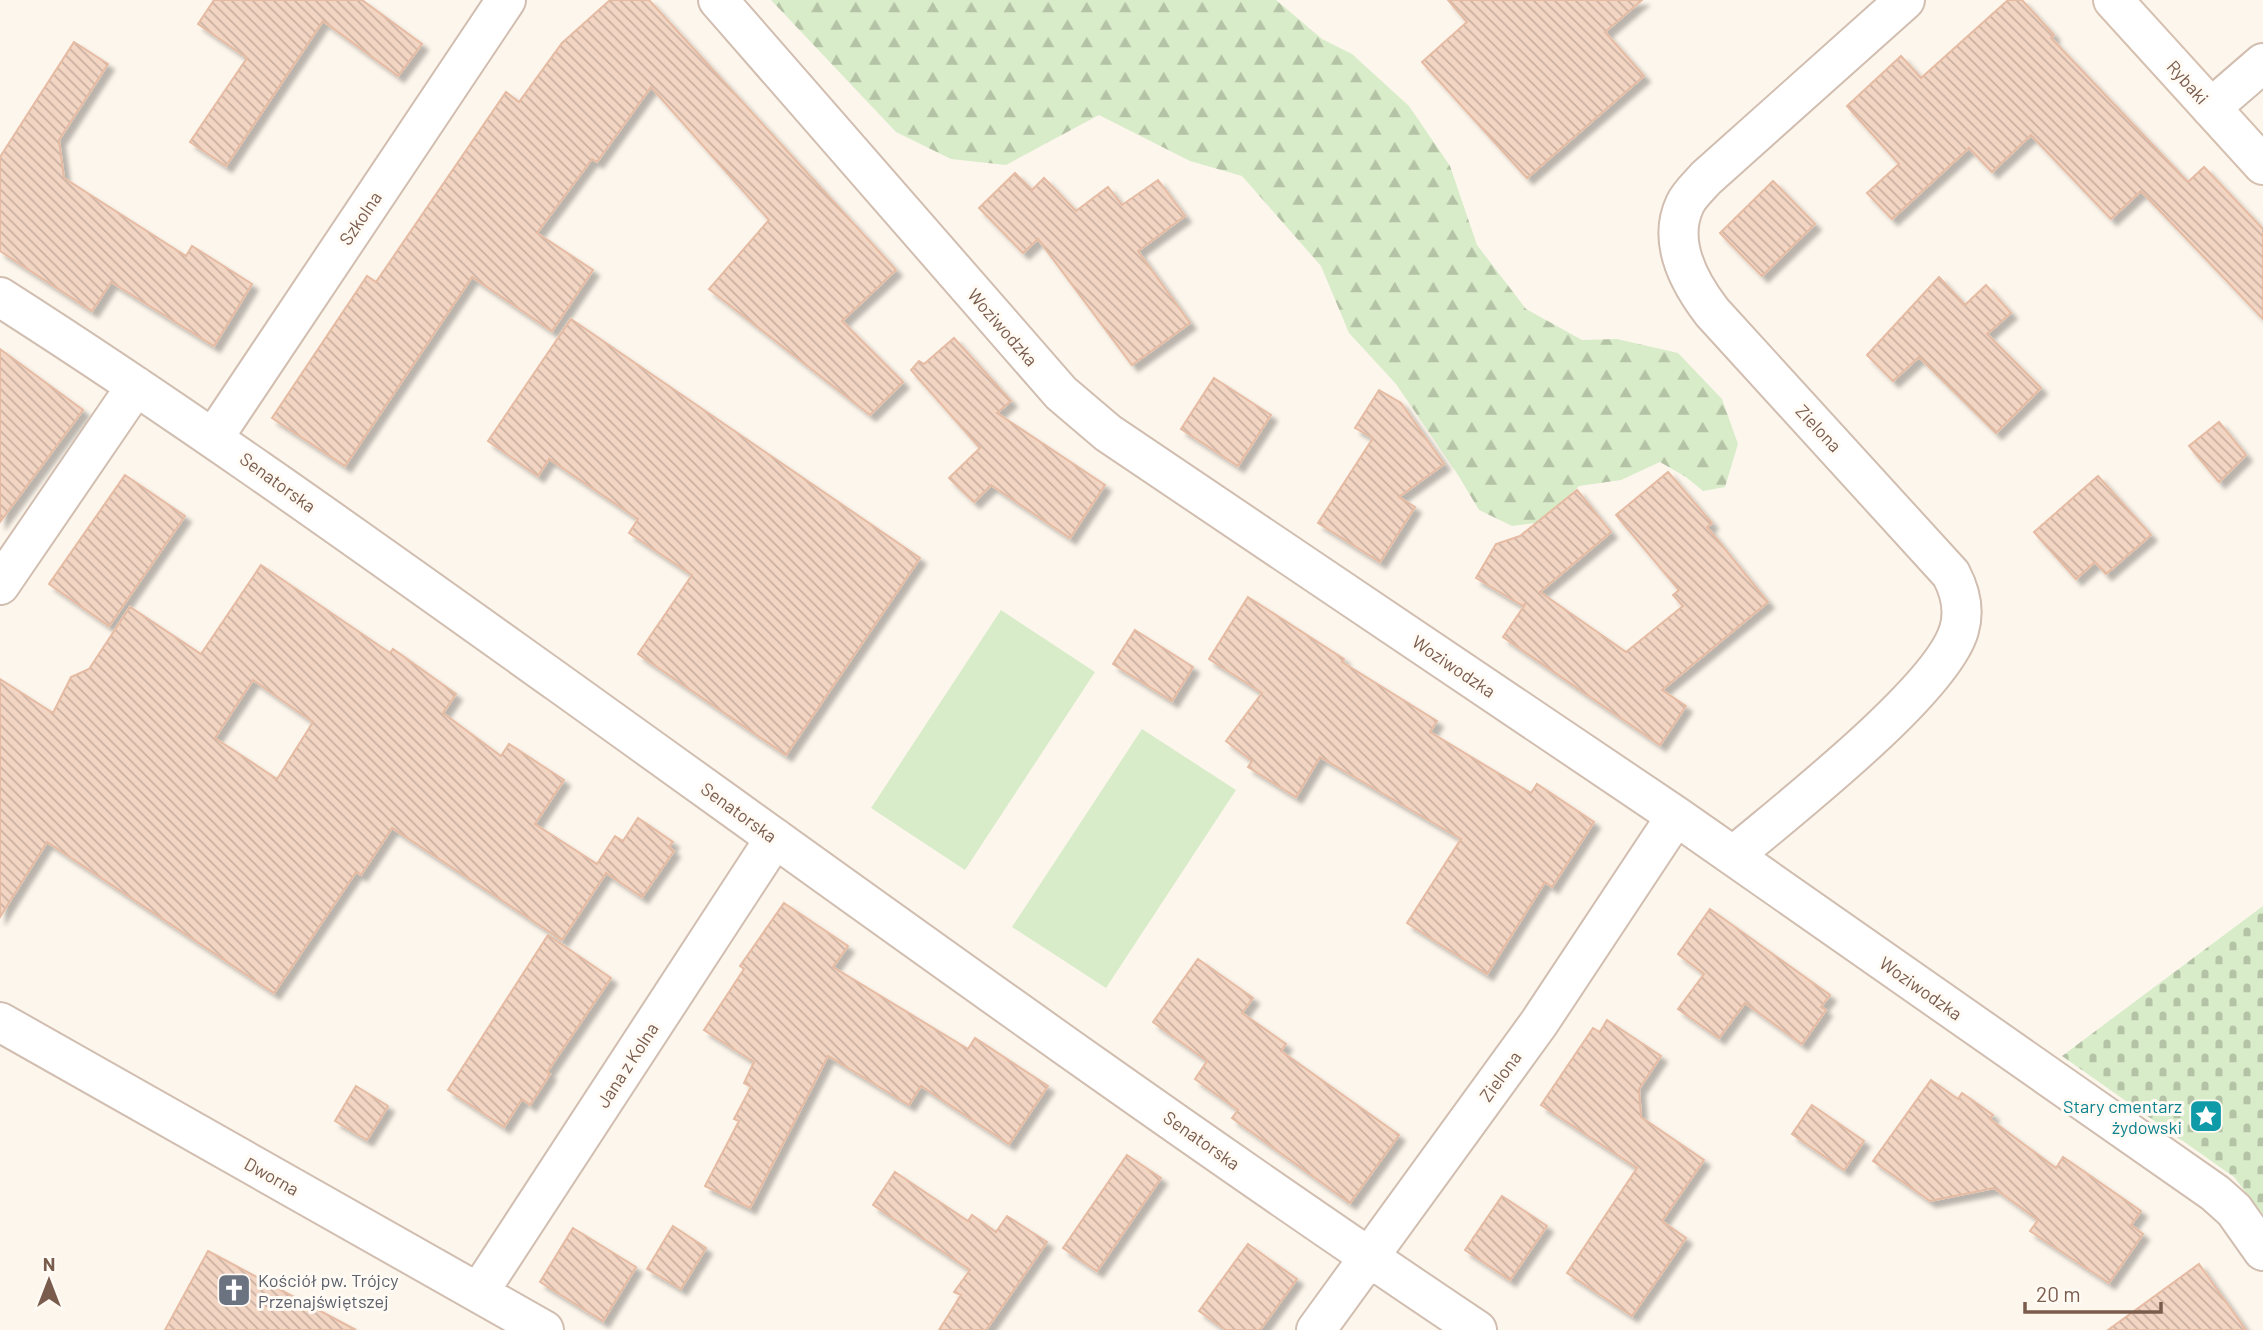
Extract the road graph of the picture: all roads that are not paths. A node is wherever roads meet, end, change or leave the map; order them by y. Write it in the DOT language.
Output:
graph roads {
  1 [pos="506,0"];
  2 [pos="718,0"];
  3 [pos="1905,0"];
  4 [pos="2113,0"];
  5 [pos="2263,63"];
  6 [pos="2211,108"];
  7 [pos="2263,165"];
  8 [pos="0,297"];
  9 [pos="136,386"];
  10 [pos="215,437"];
  11 [pos="0,585"];
  12 [pos="1676,816"];
  13 [pos="775,838"];
  14 [pos="1733,856"];
  15 [pos="0,1022"];
  16 [pos="2263,1251"];
  17 [pos="1368,1257"];
  18 [pos="479,1292"];
  19 [pos="544,1330"];
  20 [pos="1316,1330"];
  21 [pos="1477,1330"];
  1 -- 10 [label="street, Szkolna"];
  2 -- 12 [label="street, Woziwodzka"];
  3 -- 14 [label="street, Zielona"];
  4 -- 6 [label="street, Rybaki"];
  5 -- 6 [label="street"];
  6 -- 7 [label="street, Rybaki"];
  8 -- 9 [label="street, Senatorska"];
  9 -- 10 [label="street, Senatorska"];
  9 -- 11 [label="street"];
  10 -- 13 [label="street, Senatorska"];
  12 -- 14 [label="street, Woziwodzka"];
  12 -- 17 [label="street, Zielona"];
  13 -- 17 [label="street, Senatorska"];
  13 -- 18 [label="street, Jana z Kolna"];
  14 -- 16 [label="street, Woziwodzka"];
  15 -- 18 [label="street, Dworna"];
  17 -- 20 [label="street, Zielona"];
  17 -- 21 [label="street, Senatorska"];
  18 -- 19 [label="street, Dworna"];
}
